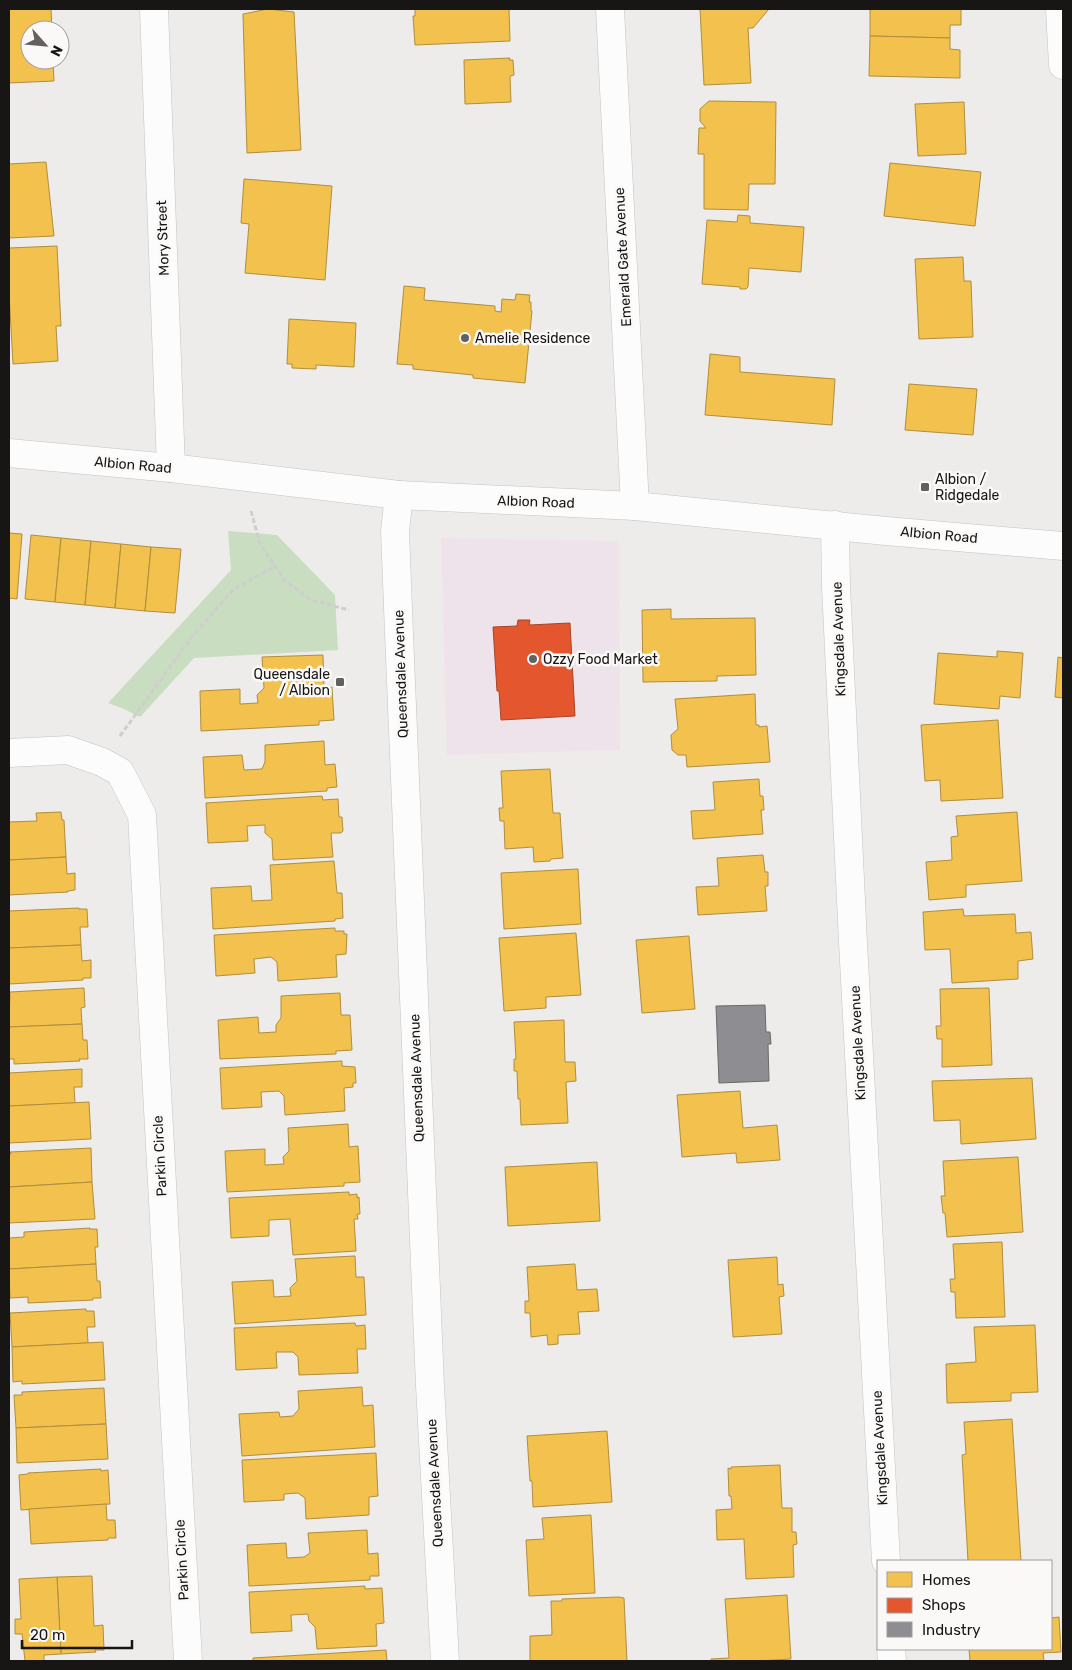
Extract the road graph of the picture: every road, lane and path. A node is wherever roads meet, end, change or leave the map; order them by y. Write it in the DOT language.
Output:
graph roads {
  1 [pos="154,9"];
  2 [pos="610,9"];
  3 [pos="1060,9"];
  4 [pos="1063,65"];
  5 [pos="9,453"];
  6 [pos="172,468"];
  7 [pos="399,495"];
  8 [pos="635,506"];
  9 [pos="252,511"];
  10 [pos="835,525"];
  11 [pos="1063,546"];
  12 [pos="274,567"];
  13 [pos="349,610"];
  14 [pos="9,753"];
  15 [pos="102,762"];
  16 [pos="886,1560"];
  17 [pos="188,1661"];
  18 [pos="445,1661"];
  1 -- 6 [label="street, Mory Street"];
  2 -- 8 [label="street, Emerald Gate Avenue"];
  3 -- 4 [label="street"];
  5 -- 6 [label="street, Albion Road"];
  6 -- 7 [label="street, Albion Road"];
  7 -- 8 [label="street, Albion Road"];
  7 -- 18 [label="street, Queensdale Avenue"];
  8 -- 10 [label="street, Albion Road"];
  9 -- 12 [label="path"];
  10 -- 11 [label="street, Albion Road"];
  10 -- 16 [label="street, Kingsdale Avenue"];
  12 -- 13 [label="path"];
  12 -- 15 [label="path"];
  14 -- 15 [label="street, Parkin Circle"];
  15 -- 17 [label="street, Parkin Circle"];
}
